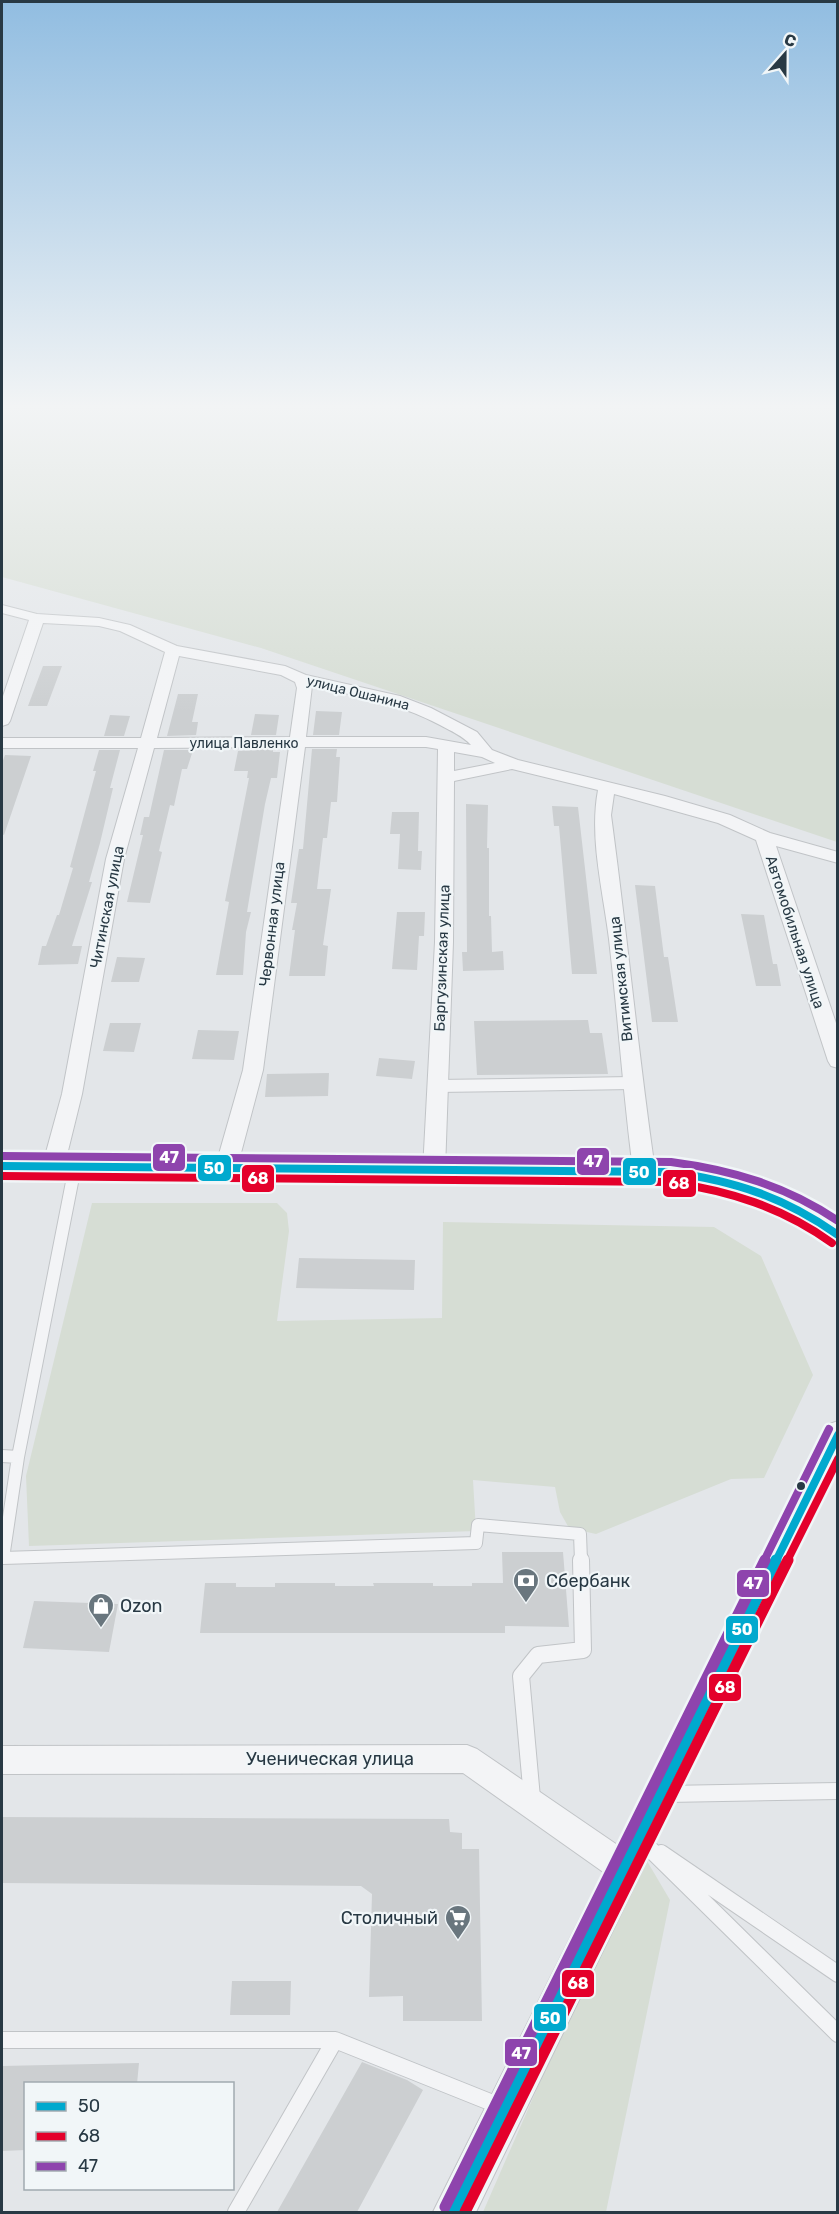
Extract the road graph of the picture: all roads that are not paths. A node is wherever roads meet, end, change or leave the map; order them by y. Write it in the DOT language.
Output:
graph roads {
  1 [pos="2,609"];
  2 [pos="37,618"];
  3 [pos="173,650"];
  4 [pos="301,679"];
  5 [pos="2,722"];
  6 [pos="296,742"];
  7 [pos="2,743"];
  8 [pos="146,744"];
  9 [pos="446,746"];
  10 [pos="486,753"];
  11 [pos="512,764"];
  12 [pos="447,778"];
  13 [pos="607,788"];
  14 [pos="764,837"];
  15 [pos="837,858"];
  16 [pos="837,1061"];
  17 [pos="632,1083"];
  18 [pos="436,1086"];
  19 [pos="2,1166"];
  20 [pos="64,1167"];
  21 [pos="226,1168"];
  22 [pos="434,1170"];
  23 [pos="644,1170"];
  24 [pos="837,1235"];
  25 [pos="835,1445"];
  26 [pos="2,1456"];
  27 [pos="18,1457"];
  28 [pos="2,1560"];
  29 [pos="2,1760"];
  30 [pos="837,1791"];
  31 [pos="660,1794"];
  32 [pos="533,1804"];
  33 [pos="632,1853"];
  34 [pos="837,1974"];
  35 [pos="837,2034"];
  36 [pos="2,2040"];
  37 [pos="336,2040"];
  38 [pos="506,2108"];
  39 [pos="236,2212"];
  40 [pos="454,2212"];
  1 -- 2 [label="street, улица Ошанина"];
  2 -- 3 [label="street, улица Ошанина"];
  2 -- 5 [label="street"];
  3 -- 4 [label="street, улица Ошанина"];
  3 -- 8 [label="street, Читинская улица"];
  4 -- 6 [label="street, Червонная улица"];
  4 -- 10 [label="street, улица Ошанина"];
  6 -- 8 [label="street, улица Павленко"];
  6 -- 9 [label="street, улица Павленко"];
  6 -- 21 [label="street, Червонная улица"];
  7 -- 8 [label="street, улица Павленко"];
  8 -- 20 [label="street, Читинская улица"];
  9 -- 10 [label="street, улица Павленко"];
  9 -- 12 [label="street, Баргузинская улица"];
  10 -- 11 [label="street, улица Ошанина"];
  11 -- 12 [label="street"];
  11 -- 13 [label="street, улица Ошанина"];
  12 -- 18 [label="street, Баргузинская улица"];
  13 -- 14 [label="street, улица Ошанина"];
  13 -- 17 [label="street, Витимская улица"];
  14 -- 15 [label="street, улица Ошанина"];
  14 -- 16 [label="street, Автомобильная улица"];
  17 -- 18 [label="lane"];
  17 -- 23 [label="street, Витимская улица"];
  18 -- 22 [label="street, Баргузинская улица"];
  19 -- 20 [label="street"];
  20 -- 21 [label="street"];
  20 -- 27 [label="lane"];
  21 -- 22 [label="street"];
  22 -- 23 [label="street"];
  23 -- 24 [label="street"];
  25 -- 31 [label="street"];
  26 -- 27 [label="lane"];
  27 -- 28 [label="lane"];
  28 -- 32 [label="lane"];
  29 -- 32 [label="street, Ученическая улица"];
  30 -- 31 [label="lane"];
  31 -- 33 [label="street"];
  32 -- 33 [label="street, Ученическая улица"];
  33 -- 34 [label="lane"];
  33 -- 35 [label="lane"];
  33 -- 38 [label="street"];
  36 -- 37 [label="lane"];
  37 -- 38 [label="lane"];
  37 -- 39 [label="lane"];
  38 -- 40 [label="street"];
}
